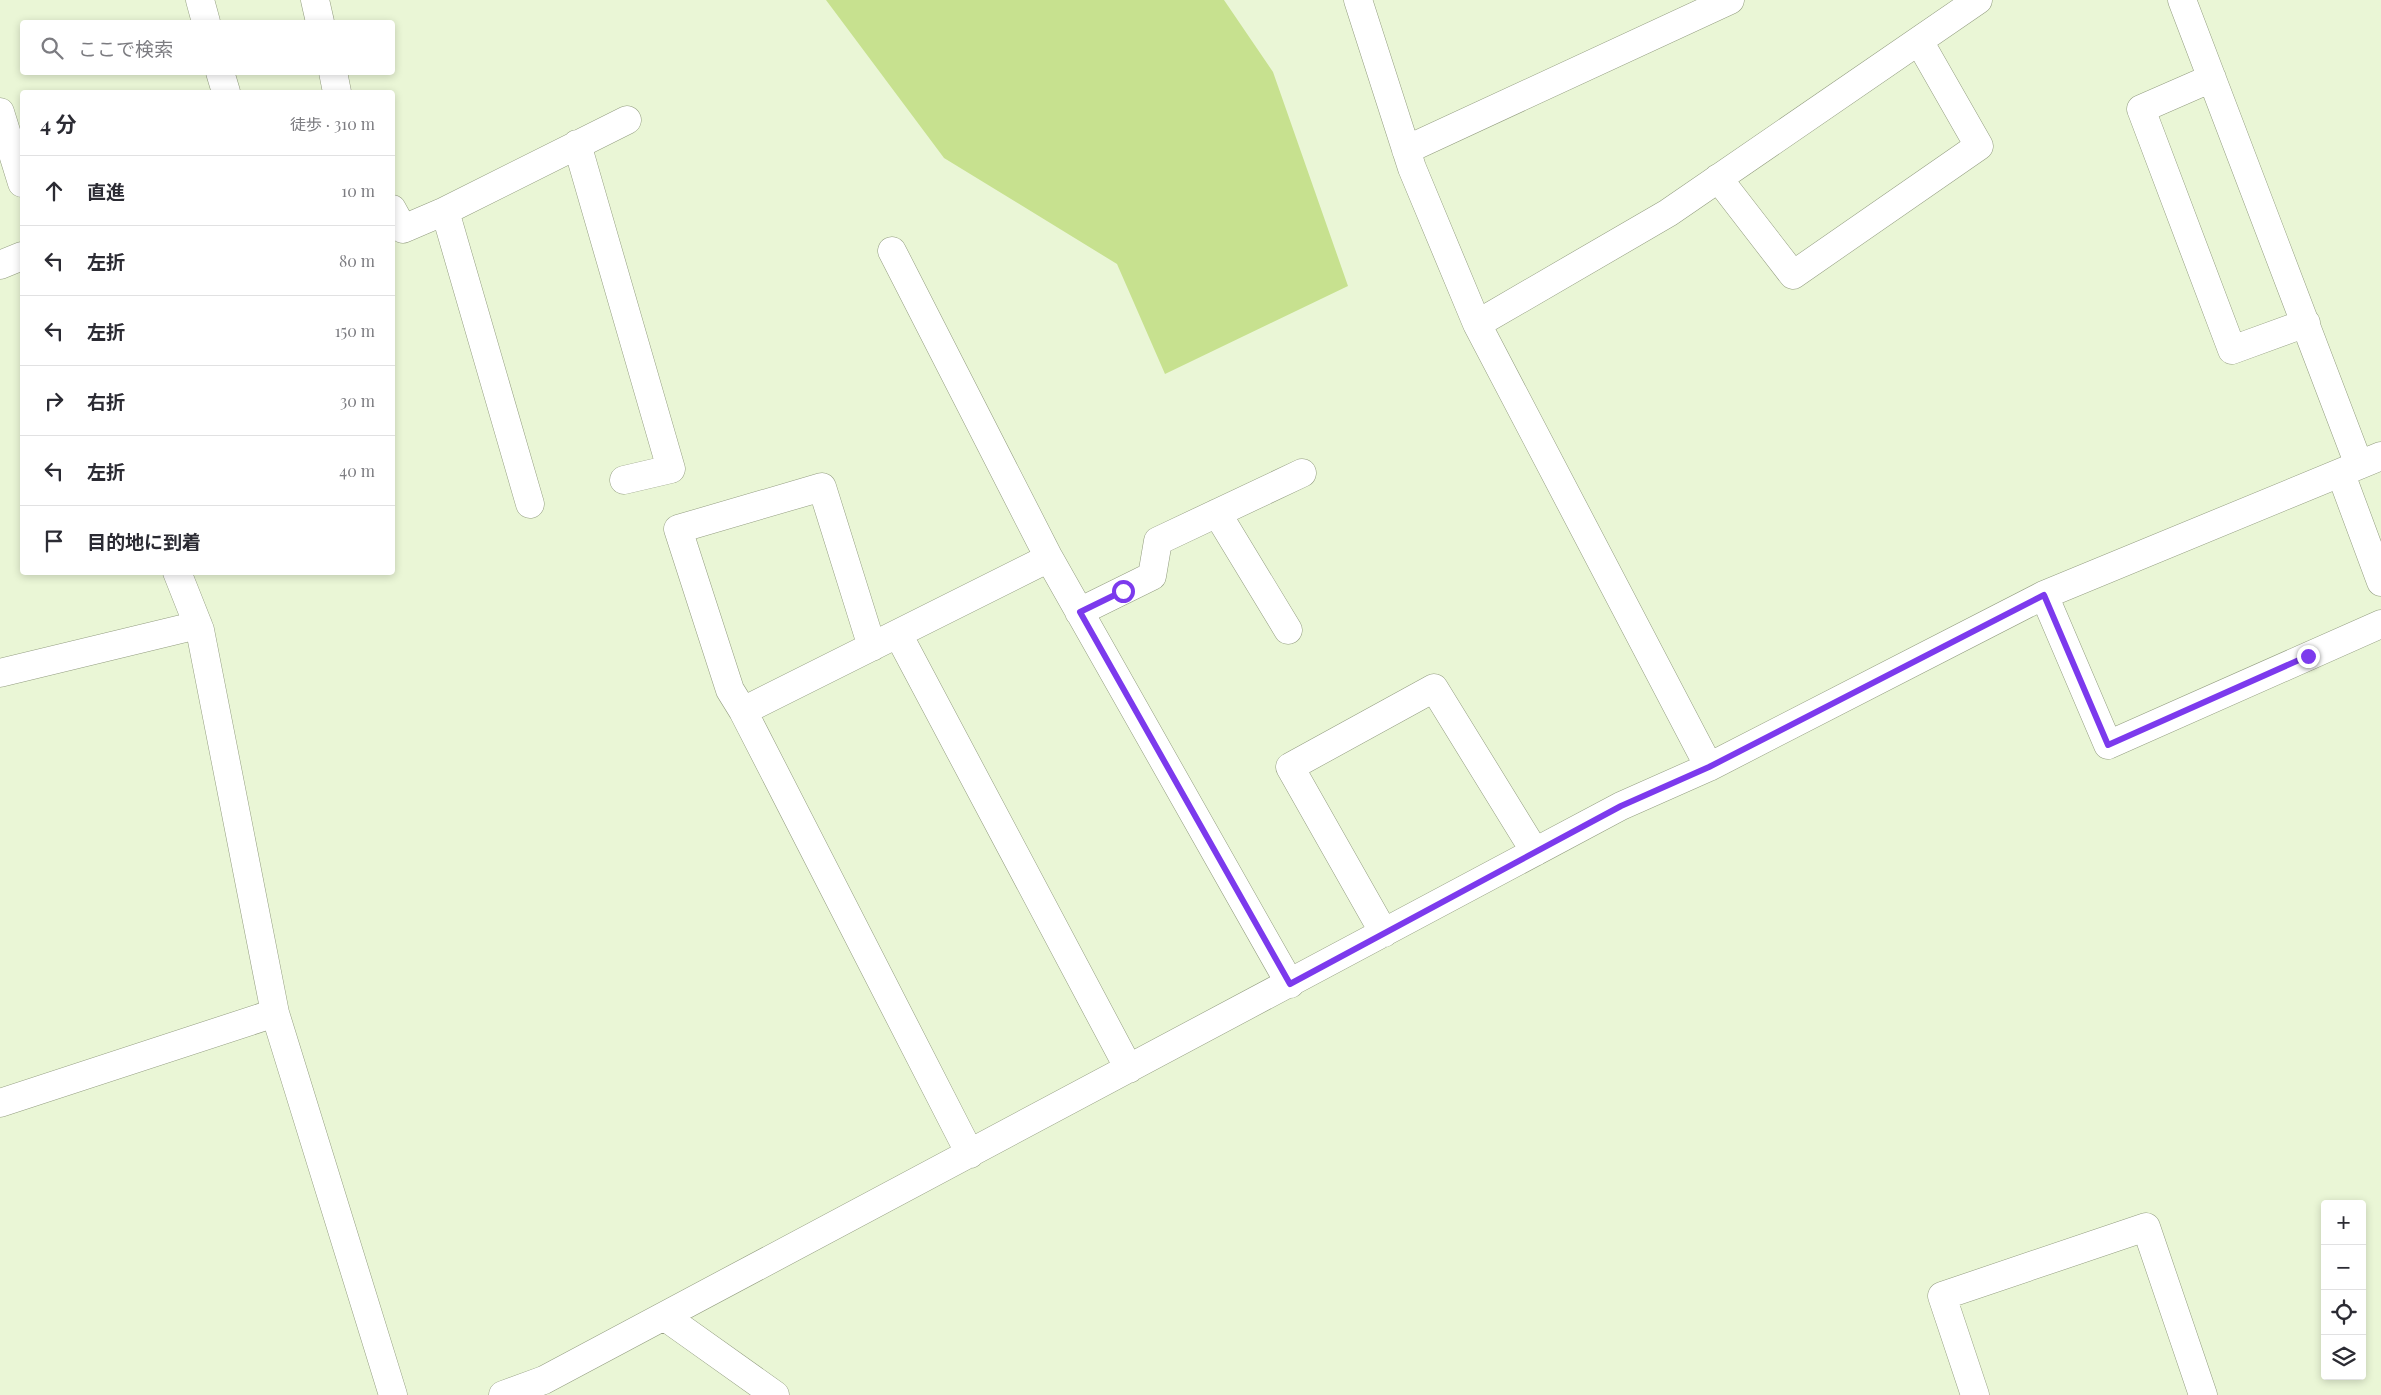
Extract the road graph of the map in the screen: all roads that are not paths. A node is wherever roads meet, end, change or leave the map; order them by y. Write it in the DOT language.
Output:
graph roads {
  1 [pos="200,0"];
  2 [pos="315,0"];
  3 [pos="1358,0"];
  4 [pos="1730,0"];
  5 [pos="1978,0"];
  6 [pos="2182,0"];
  7 [pos="205,20"];
  8 [pos="320,20"];
  9 [pos="1919,41"];
  10 [pos="221,75"];
  11 [pos="333,75"];
  12 [pos="2212,78"];
  13 [pos="225,90"];
  14 [pos="336,90"];
  15 [pos="0,112"];
  16 [pos="627,120"];
  17 [pos="577,144"];
  18 [pos="1406,150"];
  19 [pos="20,177"];
  20 [pos="1718,178"];
  21 [pos="444,211"];
  22 [pos="395,214"];
  23 [pos="892,251"];
  24 [pos="20,257"];
  25 [pos="0,265"];
  26 [pos="1477,324"];
  27 [pos="2306,324"];
  28 [pos="2360,465"];
  29 [pos="1302,473"];
  30 [pos="624,480"];
  31 [pos="530,504"];
  32 [pos="1217,513"];
  33 [pos="1049,558"];
  34 [pos="177,575"];
  35 [pos="2381,582"];
  36 [pos="2044,595"];
  37 [pos="1080,612"];
  38 [pos="2381,624"];
  39 [pos="198,625"];
  40 [pos="1288,630"];
  41 [pos="898,634"];
  42 [pos="872,646"];
  43 [pos="0,673"];
  44 [pos="743,711"];
  45 [pos="1709,767"];
  46 [pos="1535,852"];
  47 [pos="1384,933"];
  48 [pos="1290,984"];
  49 [pos="274,1013"];
  50 [pos="1129,1069"];
  51 [pos="0,1103"];
  52 [pos="970,1154"];
  53 [pos="664,1316"];
  54 [pos="393,1395"];
  55 [pos="503,1395"];
  56 [pos="775,1395"];
  57 [pos="1975,1395"];
  58 [pos="2203,1395"];
  1 -- 7 [label="street"];
  2 -- 8 [label="street"];
  3 -- 18 [label="street"];
  4 -- 18 [label="street"];
  5 -- 9 [label="street"];
  6 -- 12 [label="street"];
  9 -- 20 [label="street"];
  9 -- 20 [label="street"];
  10 -- 13 [label="street"];
  11 -- 14 [label="street"];
  12 -- 27 [label="street"];
  12 -- 27 [label="street"];
  15 -- 19 [label="street"];
  16 -- 17 [label="street"];
  17 -- 21 [label="street"];
  17 -- 30 [label="street"];
  18 -- 26 [label="street"];
  20 -- 26 [label="street"];
  21 -- 22 [label="street"];
  21 -- 31 [label="street"];
  23 -- 33 [label="street"];
  24 -- 25 [label="street"];
  26 -- 45 [label="street"];
  27 -- 28 [label="street"];
  28 -- 35 [label="street"];
  28 -- 36 [label="street"];
  29 -- 32 [label="street"];
  32 -- 37 [label="street"];
  32 -- 40 [label="street"];
  33 -- 37 [label="street"];
  33 -- 41 [label="street"];
  34 -- 39 [label="street"];
  36 -- 38 [label="street"];
  36 -- 45 [label="street"];
  37 -- 48 [label="street"];
  39 -- 43 [label="street"];
  39 -- 49 [label="street"];
  41 -- 42 [label="street"];
  41 -- 50 [label="street"];
  42 -- 44 [label="street"];
  42 -- 44 [label="street"];
  44 -- 52 [label="street"];
  45 -- 46 [label="street"];
  46 -- 47 [label="street"];
  46 -- 47 [label="street"];
  47 -- 48 [label="street"];
  48 -- 50 [label="street"];
  49 -- 51 [label="street"];
  49 -- 54 [label="street"];
  50 -- 52 [label="street"];
  52 -- 53 [label="street"];
  53 -- 55 [label="street"];
  53 -- 56 [label="street"];
  57 -- 58 [label="street"];
}
